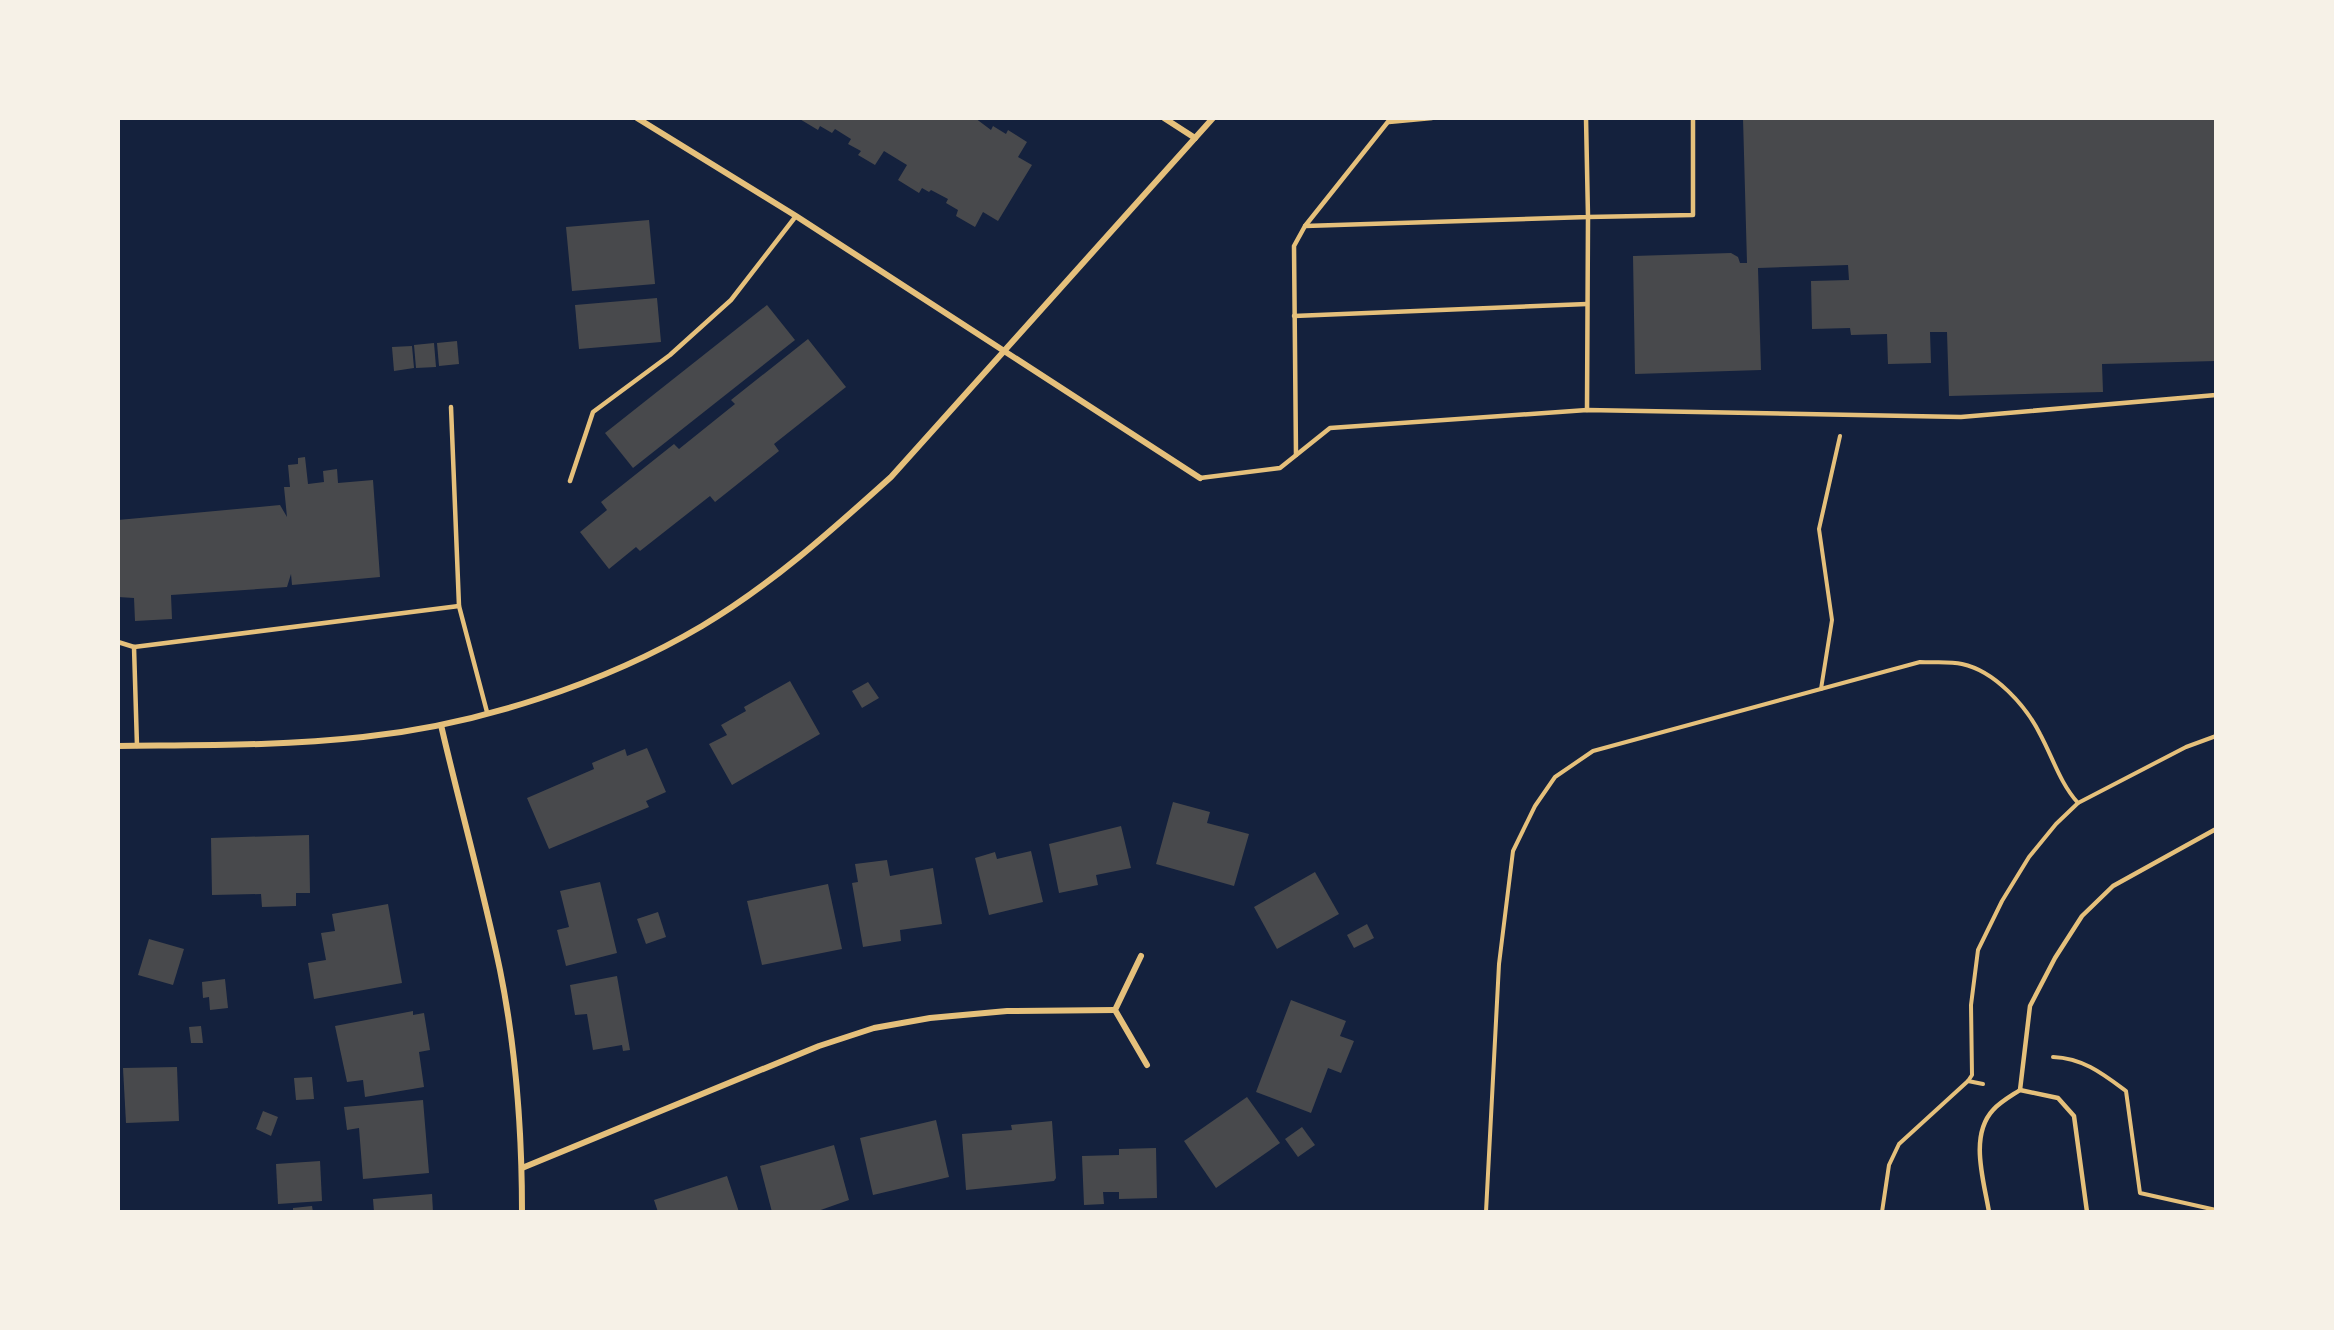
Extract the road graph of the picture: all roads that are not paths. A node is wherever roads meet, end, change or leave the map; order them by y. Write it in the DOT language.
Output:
graph roads {
  1 [pos="637,118"];
  2 [pos="1164,118"];
  3 [pos="1213,118"];
  4 [pos="1432,118"];
  5 [pos="1586,118"];
  6 [pos="1693,118"];
  7 [pos="1390,120"];
  8 [pos="1196,138"];
  9 [pos="796,216"];
  10 [pos="1588,217"];
  11 [pos="1305,226"];
  12 [pos="1587,304"];
  13 [pos="1294,316"];
  14 [pos="1006,351"];
  15 [pos="2216,395"];
  16 [pos="451,407"];
  17 [pos="1587,410"];
  18 [pos="1296,454"];
  19 [pos="1200,478"];
  20 [pos="570,481"];
  21 [pos="459,606"];
  22 [pos="118,642"];
  23 [pos="134,647"];
  24 [pos="488,712"];
  25 [pos="441,725"];
  26 [pos="118,746"];
  27 [pos="137,746"];
  28 [pos="2216,829"];
  29 [pos="1141,956"];
  30 [pos="1115,1010"];
  31 [pos="1147,1065"];
  32 [pos="2020,1090"];
  33 [pos="522,1168"];
  34 [pos="522,1212"];
  35 [pos="1989,1212"];
  36 [pos="2087,1212"];
  1 -- 9 [label="street"];
  2 -- 8 [label="street"];
  3 -- 8 [label="street"];
  4 -- 7 [label="lane"];
  5 -- 10 [label="lane"];
  6 -- 10 [label="lane"];
  7 -- 11 [label="lane"];
  8 -- 14 [label="street"];
  9 -- 14 [label="street"];
  9 -- 20 [label="lane"];
  10 -- 11 [label="lane"];
  10 -- 12 [label="lane"];
  11 -- 13 [label="lane"];
  12 -- 13 [label="lane"];
  12 -- 17 [label="lane"];
  13 -- 18 [label="lane"];
  14 -- 19 [label="street"];
  14 -- 24 [label="street"];
  15 -- 17 [label="lane"];
  16 -- 21 [label="lane"];
  17 -- 18 [label="lane"];
  18 -- 19 [label="lane"];
  21 -- 23 [label="lane"];
  21 -- 24 [label="lane"];
  22 -- 23 [label="lane"];
  23 -- 27 [label="lane"];
  24 -- 25 [label="street"];
  25 -- 27 [label="street"];
  25 -- 33 [label="street"];
  26 -- 27 [label="street"];
  28 -- 32 [label="lane"];
  29 -- 30 [label="street"];
  30 -- 31 [label="street"];
  30 -- 33 [label="street"];
  32 -- 35 [label="lane"];
  32 -- 36 [label="lane"];
  33 -- 34 [label="street"];
}
